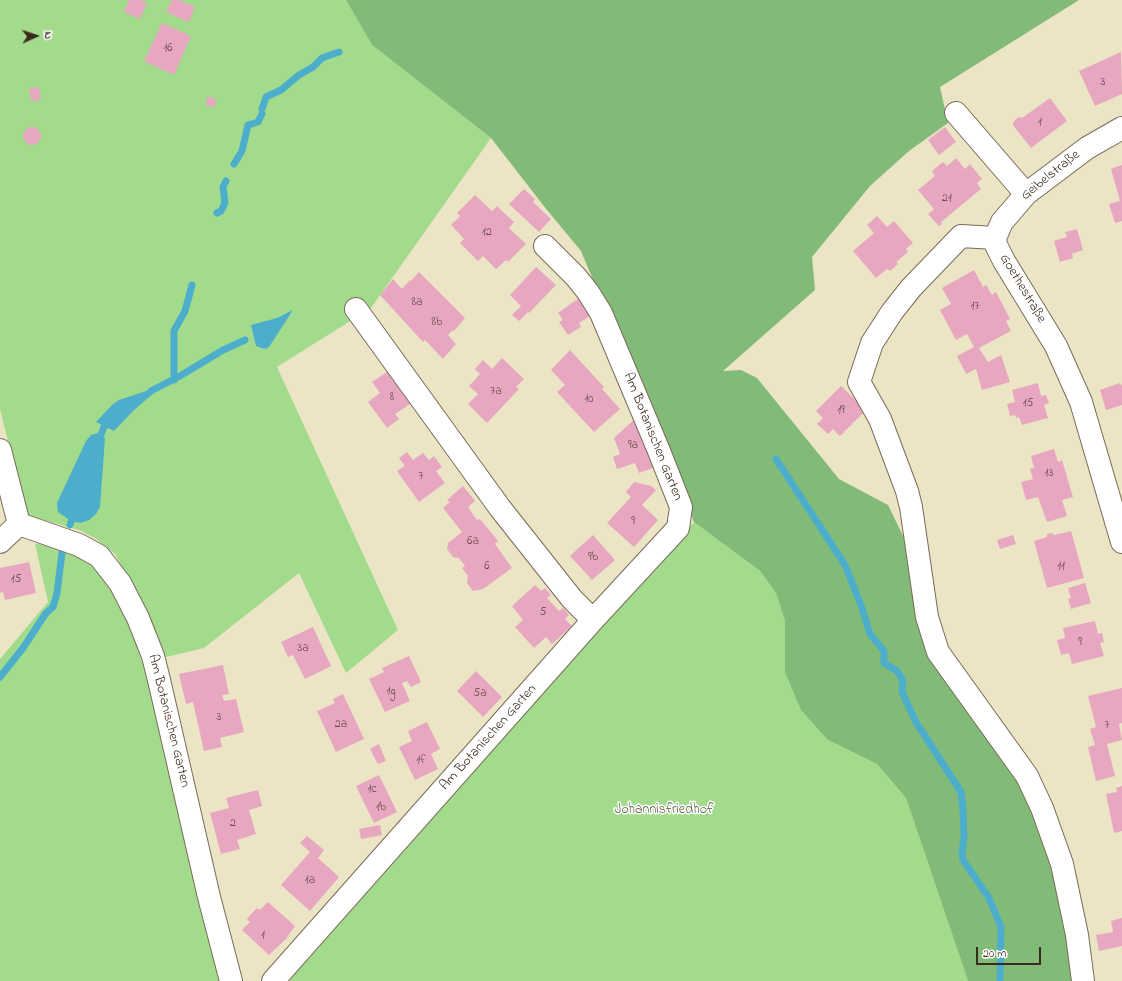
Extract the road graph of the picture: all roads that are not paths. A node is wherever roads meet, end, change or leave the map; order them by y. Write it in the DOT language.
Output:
graph roads {
  1 [pos="956,113"];
  2 [pos="1122,128"];
  3 [pos="1026,194"];
  4 [pos="995,238"];
  5 [pos="545,246"];
  6 [pos="356,309"];
  7 [pos="0,450"];
  8 [pos="19,524"];
  9 [pos="0,542"];
  10 [pos="1122,542"];
  11 [pos="593,620"];
  12 [pos="231,981"];
  13 [pos="273,981"];
  14 [pos="1083,981"];
  1 -- 3 [label="street"];
  2 -- 3 [label="street, Geibelstraße"];
  3 -- 4 [label="street, Geibelstraße"];
  4 -- 10 [label="street, Goethestraße"];
  4 -- 14 [label="street, Goethestraße"];
  5 -- 11 [label="street, Am Botanischen Garten"];
  6 -- 11 [label="street"];
  7 -- 8 [label="street"];
  8 -- 9 [label="street"];
  8 -- 12 [label="street, Am Botanischen Garten"];
  11 -- 13 [label="street, Am Botanischen Garten"];
}
